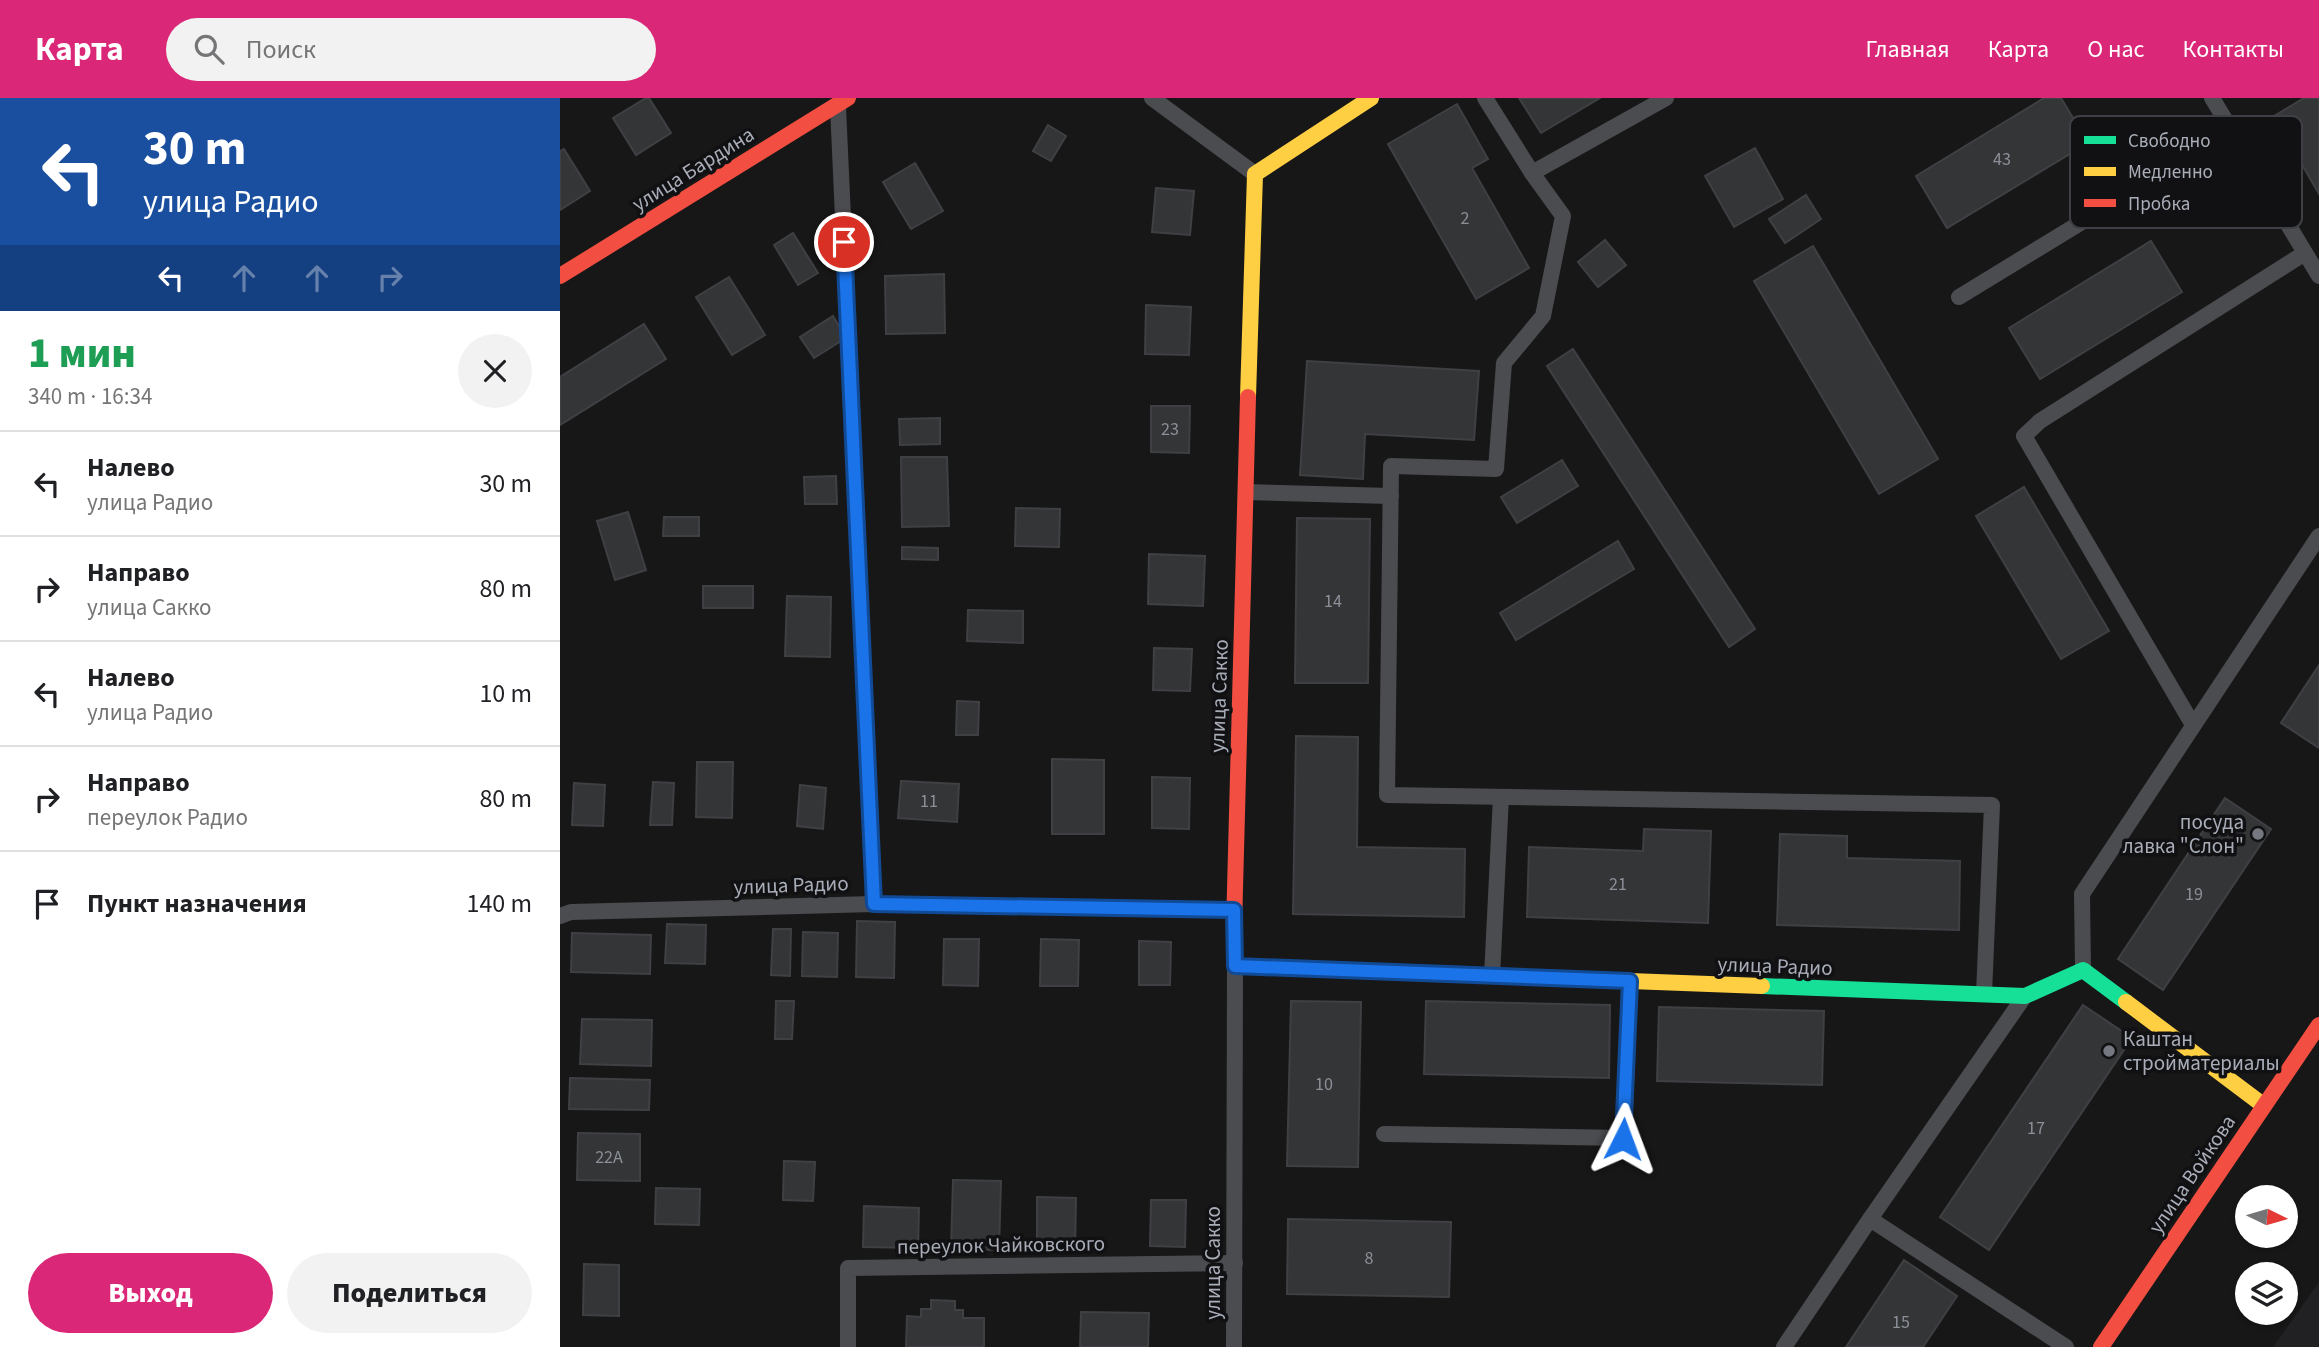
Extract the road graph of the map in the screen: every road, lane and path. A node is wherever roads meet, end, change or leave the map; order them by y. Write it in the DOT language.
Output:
graph roads {
  1 [pos="1152,98"];
  2 [pos="1371,98"];
  3 [pos="1485,98"];
  4 [pos="1666,98"];
  5 [pos="2212,98"];
  6 [pos="843,101"];
  7 [pos="2222,116"];
  8 [pos="1532,173"];
  9 [pos="1255,174"];
  10 [pos="2072,228"];
  11 [pos="2290,228"];
  12 [pos="2305,253"];
  13 [pos="560,276"];
  14 [pos="2319,276"];
  15 [pos="1959,297"];
  16 [pos="1245,492"];
  17 [pos="1391,496"];
  18 [pos="2319,536"];
  19 [pos="2193,725"];
  20 [pos="1501,797"];
  21 [pos="874,904"];
  22 [pos="1234,910"];
  23 [pos="560,916"];
  24 [pos="1235,966"];
  25 [pos="2083,970"];
  26 [pos="1492,976"];
  27 [pos="1630,981"];
  28 [pos="1984,994"];
  29 [pos="2025,996"];
  30 [pos="2319,1025"];
  31 [pos="2263,1105"];
  32 [pos="1384,1134"];
  33 [pos="1870,1219"];
  34 [pos="1234,1263"];
  35 [pos="848,1347"];
  36 [pos="1234,1347"];
  37 [pos="1784,1347"];
  38 [pos="2066,1347"];
  39 [pos="2101,1347"];
  1 -- 9 [label="lane"];
  2 -- 9 [label="street"];
  3 -- 8 [label="lane"];
  4 -- 8 [label="lane"];
  5 -- 7 [label="lane"];
  6 -- 13 [label="street, улица Бардина"];
  6 -- 21 [label="lane"];
  8 -- 17 [label="lane"];
  9 -- 16 [label="street, улица Сакко"];
  10 -- 15 [label="lane"];
  11 -- 12 [label="lane"];
  12 -- 14 [label="lane"];
  12 -- 19 [label="lane"];
  16 -- 17 [label="lane"];
  16 -- 22 [label="street, улица Сакко"];
  17 -- 20 [label="lane"];
  18 -- 19 [label="lane"];
  19 -- 25 [label="lane"];
  20 -- 26 [label="lane"];
  20 -- 28 [label="lane"];
  21 -- 22 [label="lane, улица Радио"];
  21 -- 23 [label="lane, улица Радио"];
  22 -- 24 [label="street, улица Сакко"];
  24 -- 26 [label="street, улица Радио"];
  24 -- 34 [label="lane, улица Сакко"];
  25 -- 29 [label="street, улица Радио"];
  25 -- 31 [label="street"];
  26 -- 27 [label="street, улица Радио"];
  27 -- 28 [label="street, улица Радио"];
  27 -- 32 [label="lane"];
  28 -- 29 [label="street, улица Радио"];
  29 -- 33 [label="lane"];
  30 -- 31 [label="street, улица Войкова"];
  31 -- 39 [label="street, улица Войкова"];
  33 -- 37 [label="lane"];
  33 -- 38 [label="lane"];
  34 -- 35 [label="lane, переулок Чайковского"];
  34 -- 36 [label="lane, улица Сакко"];
}
